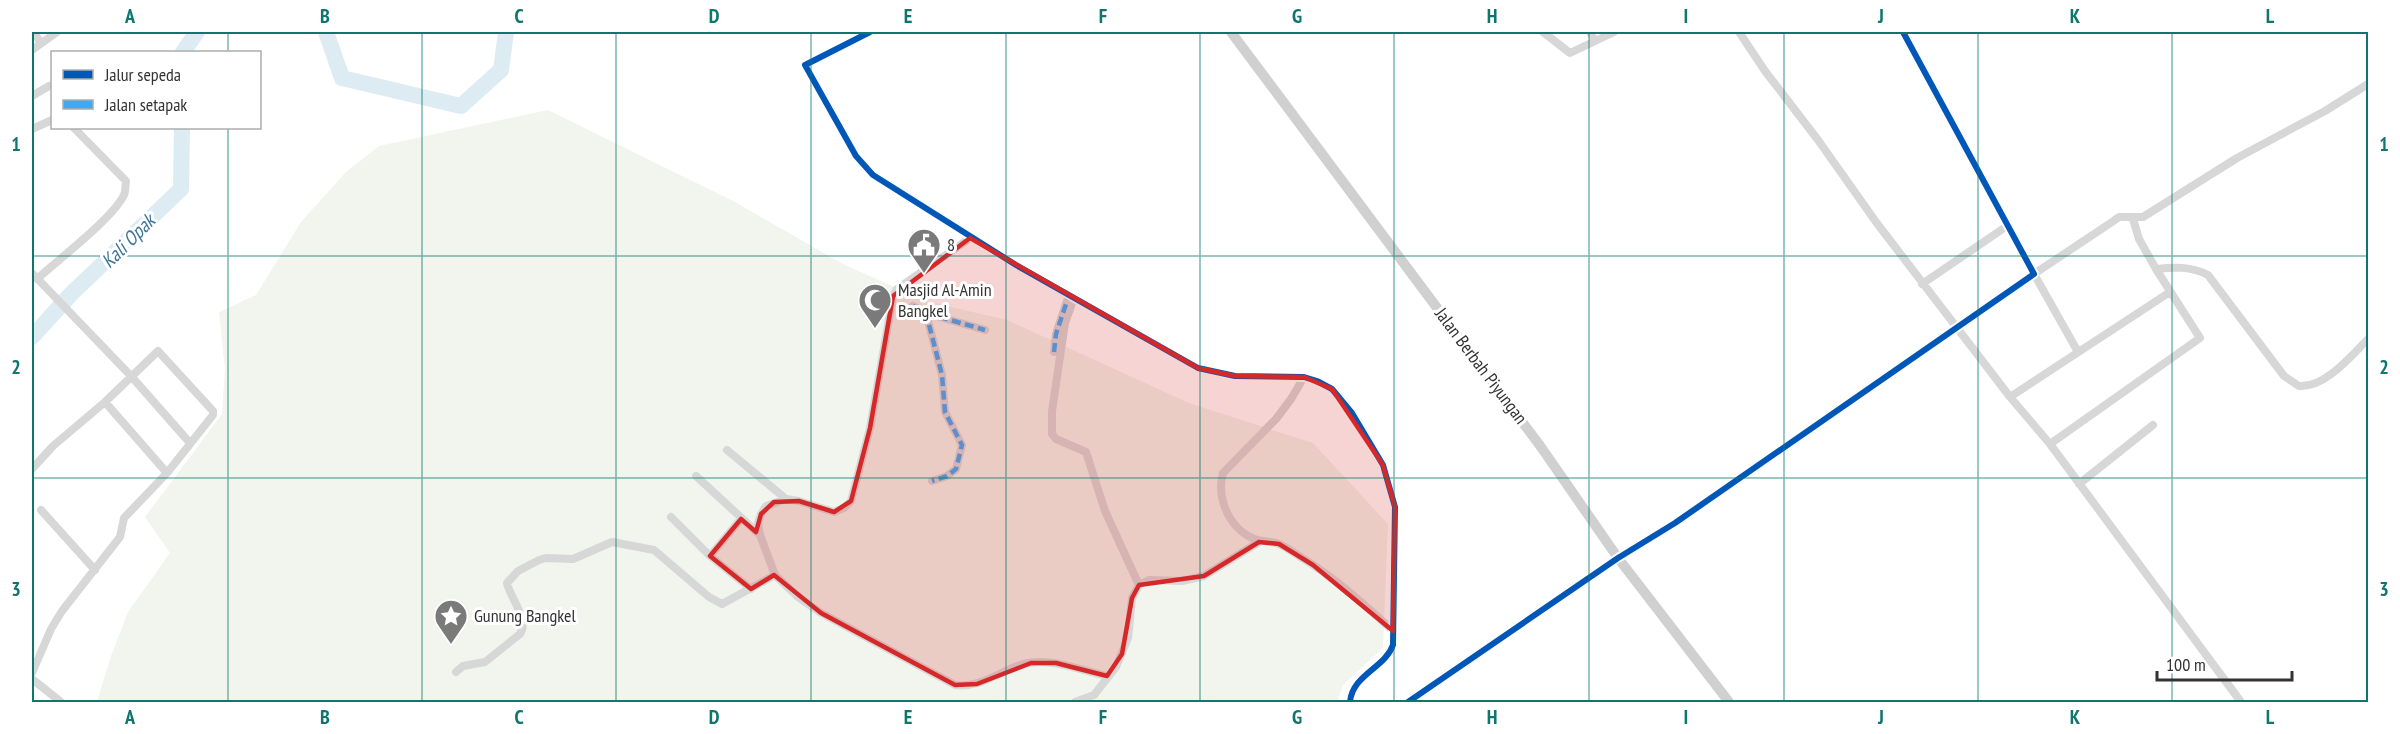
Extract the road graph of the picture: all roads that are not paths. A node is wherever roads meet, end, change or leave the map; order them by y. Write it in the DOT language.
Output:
graph roads {
  1 [pos="34,32"];
  2 [pos="57,32"];
  3 [pos="870,32"];
  4 [pos="1231,32"];
  5 [pos="1543,32"];
  6 [pos="1590,32"];
  7 [pos="1614,32"];
  8 [pos="1739,32"];
  9 [pos="1903,32"];
  10 [pos="1596,41"];
  11 [pos="40,42"];
  12 [pos="32,50"];
  13 [pos="2368,84"];
  14 [pos="49,86"];
  15 [pos="32,96"];
  16 [pos="51,120"];
  17 [pos="32,129"];
  18 [pos="75,129"];
  19 [pos="2133,219"];
  20 [pos="2007,226"];
  21 [pos="970,238"];
  22 [pos="2156,269"];
  23 [pos="2034,274"];
  24 [pos="34,276"];
  25 [pos="1922,284"];
  26 [pos="2170,292"];
  27 [pos="1072,296"];
  28 [pos="913,306"];
  29 [pos="926,313"];
  30 [pos="1959,328"];
  31 [pos="985,330"];
  32 [pos="2368,340"];
  33 [pos="1054,352"];
  34 [pos="2078,352"];
  35 [pos="131,376"];
  36 [pos="1304,377"];
  37 [pos="2010,397"];
  38 [pos="105,402"];
  39 [pos="2153,425"];
  40 [pos="190,443"];
  41 [pos="2050,444"];
  42 [pos="728,450"];
  43 [pos="32,470"];
  44 [pos="167,472"];
  45 [pos="696,476"];
  46 [pos="932,481"];
  47 [pos="2079,484"];
  48 [pos="786,499"];
  49 [pos="41,510"];
  50 [pos="670,517"];
  51 [pos="741,519"];
  52 [pos="760,535"];
  53 [pos="1259,542"];
  54 [pos="710,556"];
  55 [pos="1618,558"];
  56 [pos="95,570"];
  57 [pos="774,575"];
  58 [pos="1139,585"];
  59 [pos="751,589"];
  60 [pos="1393,631"];
  61 [pos="456,672"];
  62 [pos="32,673"];
  63 [pos="1107,676"];
  64 [pos="32,679"];
  65 [pos="62,702"];
  66 [pos="1075,702"];
  67 [pos="1350,702"];
  68 [pos="1408,702"];
  69 [pos="1729,702"];
  70 [pos="2241,702"];
  1 -- 11 [label="street"];
  2 -- 11 [label="street"];
  3 -- 21 [label="street"];
  4 -- 55 [label="street, Jalan Berbah Piyungan"];
  5 -- 10 [label="street"];
  6 -- 10 [label="street"];
  7 -- 10 [label="street"];
  8 -- 25 [label="street"];
  9 -- 20 [label="street"];
  11 -- 12 [label="street"];
  13 -- 19 [label="street"];
  14 -- 15 [label="street"];
  16 -- 17 [label="street"];
  18 -- 24 [label="street"];
  19 -- 22 [label="street"];
  19 -- 23 [label="street"];
  20 -- 23 [label="street"];
  20 -- 25 [label="street"];
  21 -- 27 [label="street"];
  21 -- 48 [label="street"];
  22 -- 26 [label="street"];
  22 -- 32 [label="street"];
  23 -- 30 [label="street"];
  23 -- 34 [label="street"];
  24 -- 35 [label="street"];
  25 -- 30 [label="street"];
  26 -- 34 [label="street"];
  26 -- 41 [label="street"];
  27 -- 33 [label="street"];
  27 -- 36 [label="street"];
  27 -- 58 [label="street"];
  28 -- 29 [label="street"];
  29 -- 31 [label="street"];
  29 -- 46 [label="street"];
  30 -- 37 [label="street"];
  30 -- 55 [label="street"];
  34 -- 37 [label="street"];
  35 -- 38 [label="street"];
  35 -- 40 [label="street"];
  35 -- 40 [label="street"];
  36 -- 53 [label="street"];
  36 -- 60 [label="street"];
  37 -- 41 [label="street"];
  38 -- 43 [label="street"];
  38 -- 44 [label="street"];
  39 -- 47 [label="street"];
  40 -- 44 [label="street"];
  41 -- 47 [label="street"];
  42 -- 48 [label="street"];
  44 -- 56 [label="street"];
  45 -- 51 [label="street"];
  47 -- 70 [label="street"];
  48 -- 52 [label="street"];
  49 -- 56 [label="street"];
  50 -- 54 [label="street"];
  51 -- 52 [label="street"];
  51 -- 54 [label="street"];
  52 -- 57 [label="street"];
  53 -- 58 [label="street"];
  53 -- 60 [label="street"];
  54 -- 59 [label="street"];
  55 -- 68 [label="street"];
  55 -- 69 [label="street, Jalan Berbah Piyungan"];
  56 -- 62 [label="street"];
  57 -- 59 [label="street"];
  57 -- 63 [label="street"];
  58 -- 63 [label="street"];
  59 -- 61 [label="street"];
  60 -- 67 [label="street"];
  63 -- 66 [label="street"];
  64 -- 65 [label="street"];
}
